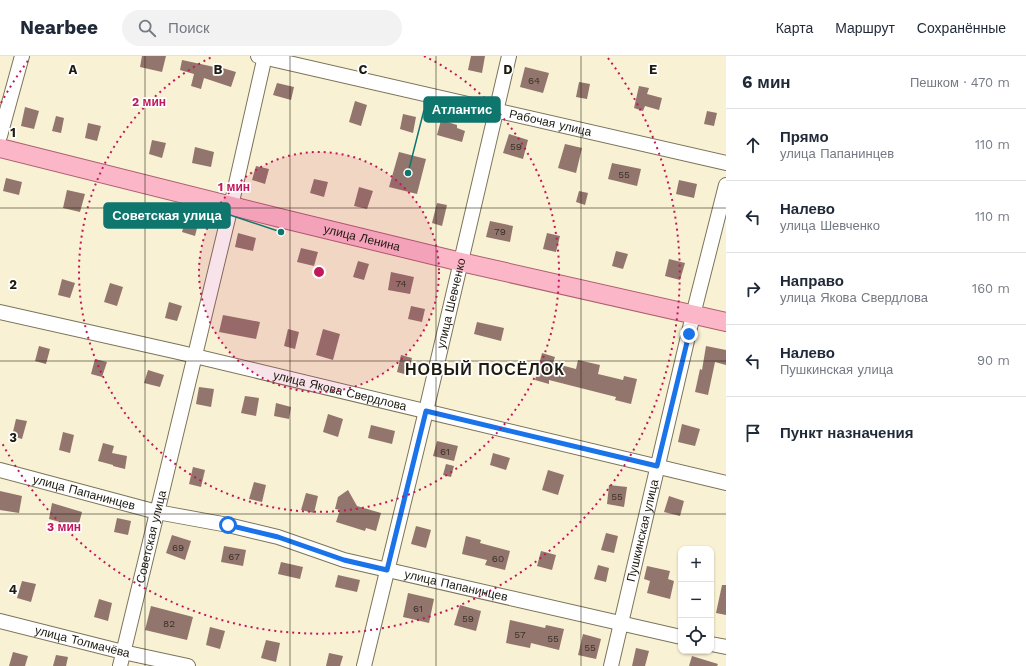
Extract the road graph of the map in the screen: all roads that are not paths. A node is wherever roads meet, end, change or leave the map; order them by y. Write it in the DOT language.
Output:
graph roads {
  1 [pos="22,56"];
  2 [pos="509,56"];
  3 [pos="262,57"];
  4 [pos="496,110"];
  5 [pos="0,136"];
  6 [pos="0,148"];
  7 [pos="726,163"];
  8 [pos="726,185"];
  9 [pos="231,206"];
  10 [pos="461,262"];
  11 [pos="0,312"];
  12 [pos="693,315"];
  13 [pos="726,322"];
  14 [pos="194,356"];
  15 [pos="426,411"];
  16 [pos="657,466"];
  17 [pos="0,470"];
  18 [pos="726,483"];
  19 [pos="157,512"];
  20 [pos="387,570"];
  21 [pos="0,621"];
  22 [pos="621,624"];
  23 [pos="678,636"];
  24 [pos="714,645"];
  25 [pos="726,647"];
  26 [pos="122,659"];
  27 [pos="188,666"];
  28 [pos="364,666"];
  29 [pos="611,666"];
  1 -- 5 [label="street"];
  2 -- 4 [label="street, улица Шевченко"];
  3 -- 4 [label="street, Рабочая улица"];
  3 -- 9 [label="street, Советская улица"];
  4 -- 7 [label="street, Рабочая улица"];
  4 -- 10 [label="street, улица Шевченко"];
  6 -- 9 [label="main road, улица Ленина"];
  8 -- 12 [label="street, Пушкинская улица"];
  9 -- 10 [label="main road, улица Ленина"];
  9 -- 14 [label="street, Советская улица"];
  10 -- 12 [label="main road, улица Ленина"];
  10 -- 15 [label="street, улица Шевченко"];
  11 -- 14 [label="street, улица Якова Свердлова"];
  12 -- 13 [label="main road, улица Ленина"];
  12 -- 16 [label="street, Пушкинская улица"];
  14 -- 15 [label="street, улица Якова Свердлова"];
  14 -- 19 [label="street, Советская улица"];
  15 -- 16 [label="street, улица Якова Свердлова"];
  15 -- 20 [label="street, улица Шевченко"];
  16 -- 18 [label="street, улица Якова Свердлова"];
  16 -- 22 [label="street, Пушкинская улица"];
  17 -- 19 [label="street, улица Папанинцев"];
  19 -- 20 [label="street, улица Папанинцев"];
  19 -- 26 [label="street, Советская улица"];
  20 -- 22 [label="street, улица Папанинцев"];
  20 -- 28 [label="street, улица Шевченко"];
  21 -- 26 [label="street, улица Толмачёва"];
  22 -- 23 [label="street, улица Папанинцев"];
  22 -- 29 [label="street, Пушкинская улица"];
  24 -- 25 [label="street"];
  26 -- 27 [label="street, улица Толмачёва"];
}
